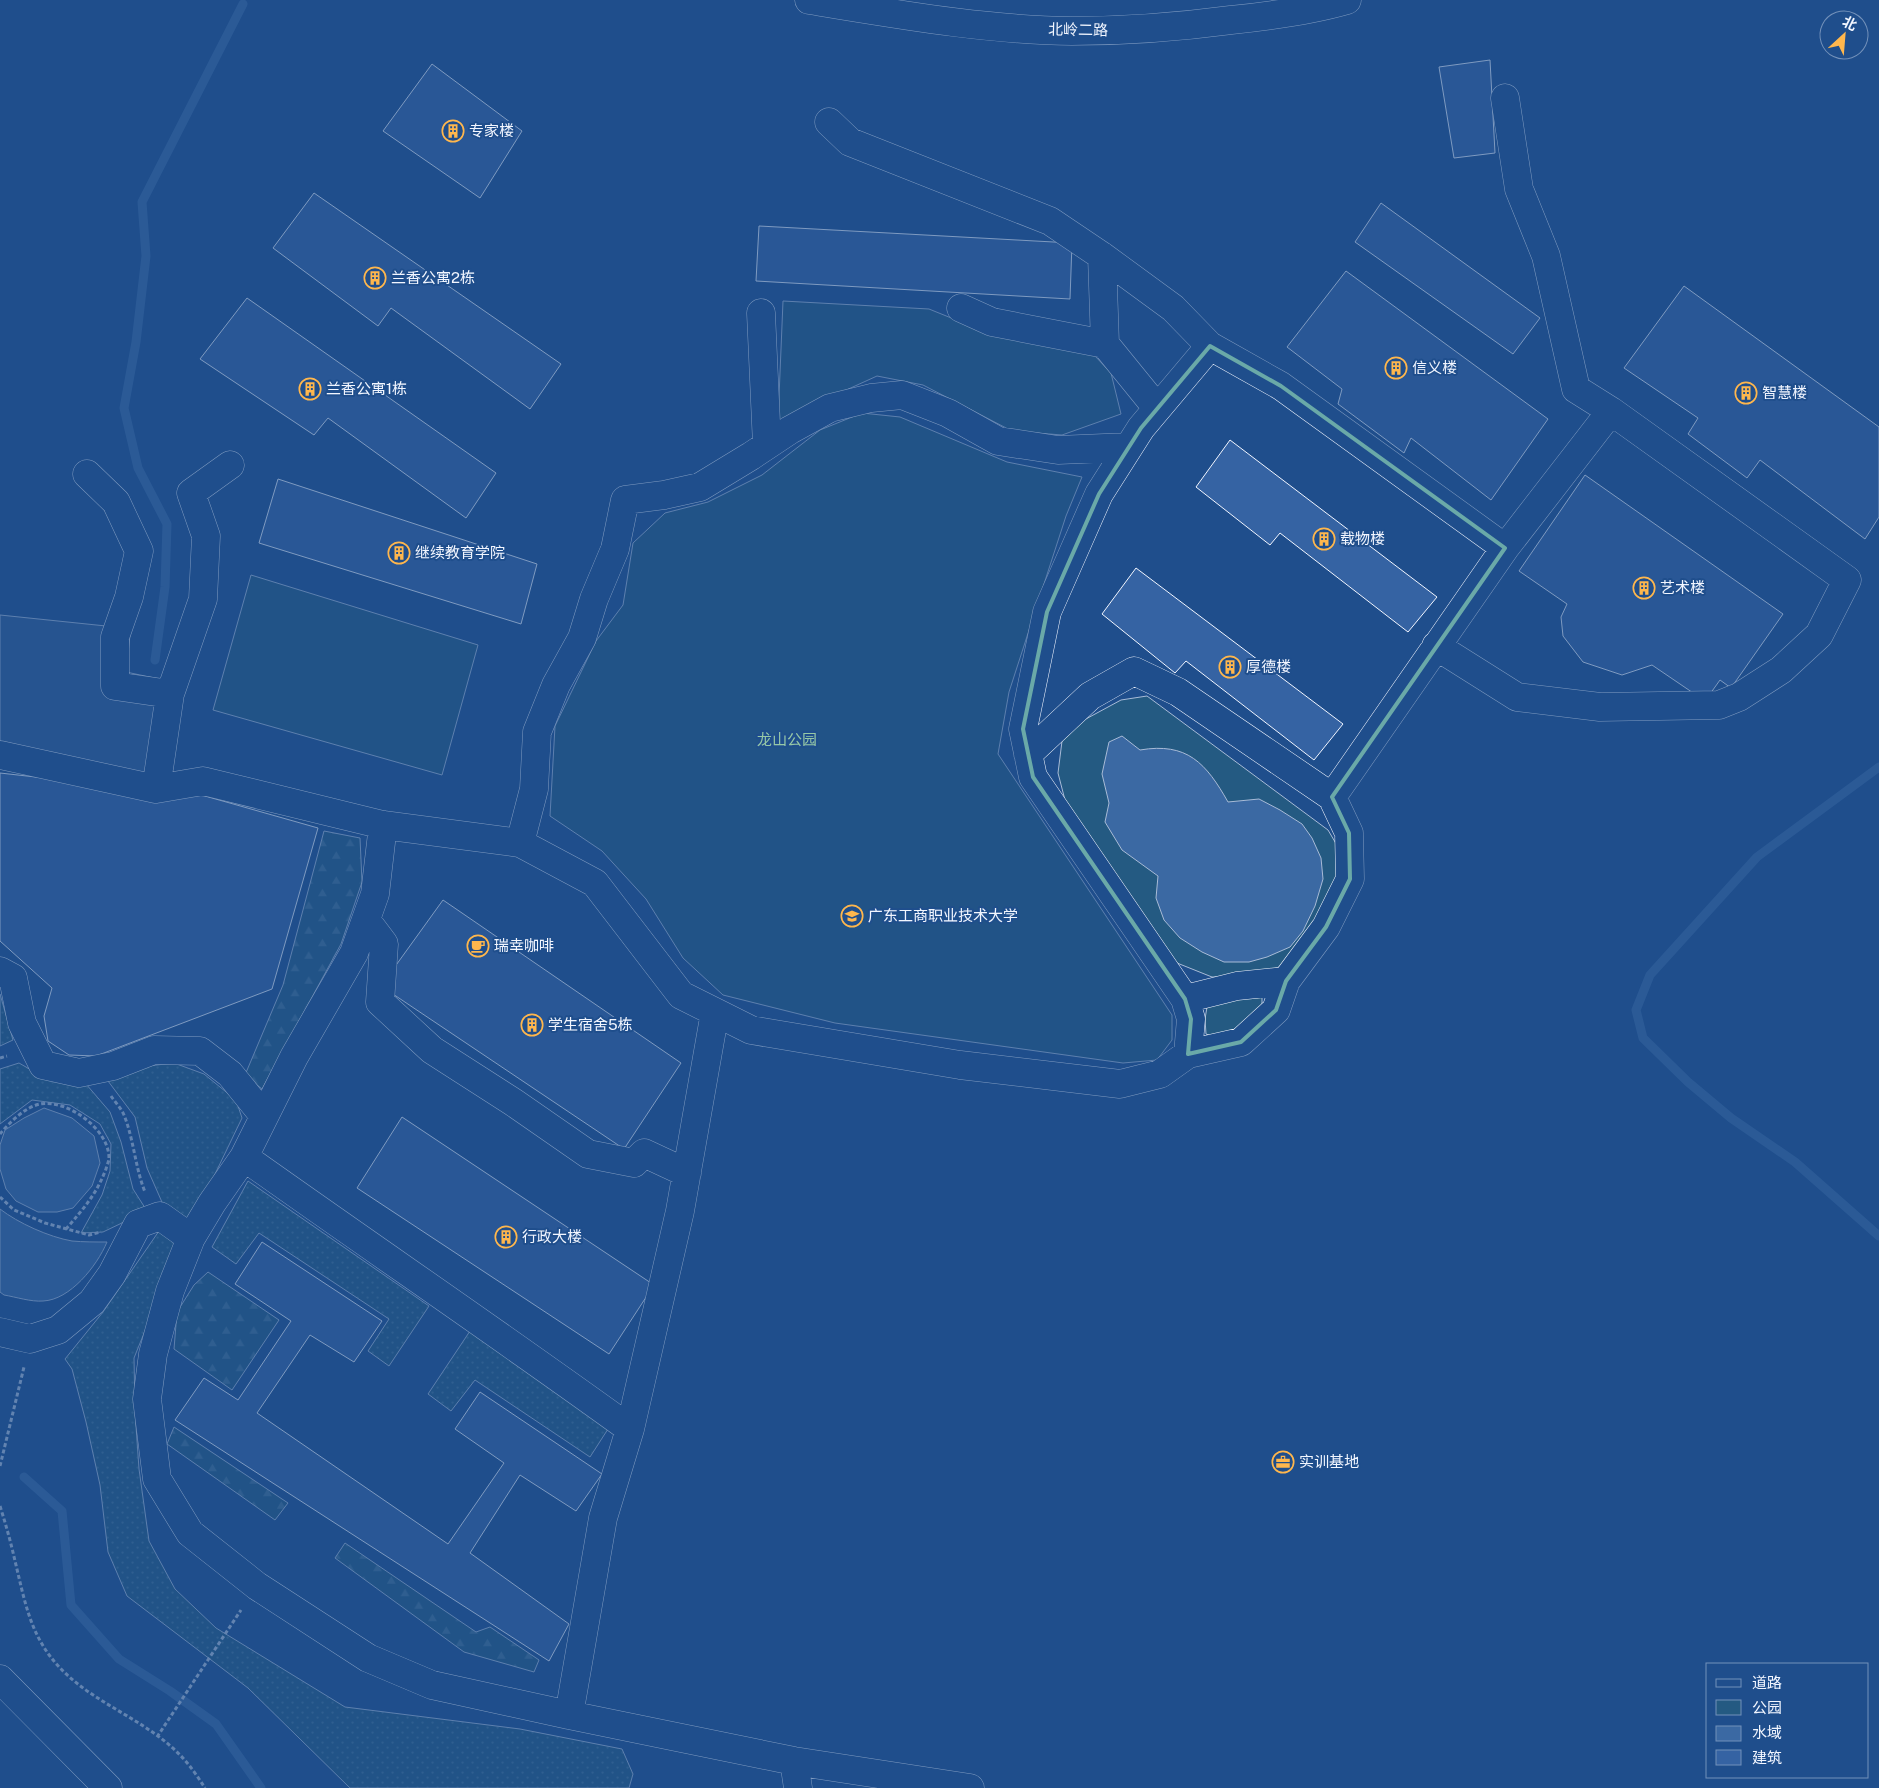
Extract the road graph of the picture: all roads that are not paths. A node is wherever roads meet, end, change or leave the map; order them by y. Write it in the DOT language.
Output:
graph roads {
  1 [pos="809,0"];
  2 [pos="1347,0"];
  3 [pos="1505,98"];
  4 [pos="829,122"];
  5 [pos="1102,256"];
  6 [pos="961,308"];
  7 [pos="762,313"];
  8 [pos="1105,344"];
  9 [pos="1210,346"];
  10 [pos="1158,408"];
  11 [pos="1611,411"];
  12 [pos="767,445"];
  13 [pos="1128,447"];
  14 [pos="230,464"];
  15 [pos="87,474"];
  16 [pos="1505,548"];
  17 [pos="1436,646"];
  18 [pos="170,694"];
  19 [pos="1028,754"];
  20 [pos="0,755"];
  21 [pos="156,789"];
  22 [pos="1332,798"];
  23 [pos="383,825"];
  24 [pos="520,844"];
  25 [pos="366,920"];
  26 [pos="0,971"];
  27 [pos="1286,981"];
  28 [pos="1185,999"];
  29 [pos="715,1012"];
  30 [pos="1188,1054"];
  31 [pos="264,1116"];
  32 [pos="244,1157"];
  33 [pos="687,1173"];
  34 [pos="191,1238"];
  35 [pos="0,1332"];
  36 [pos="630,1429"];
  37 [pos="0,1679"];
  38 [pos="569,1715"];
  39 [pos="794,1761"];
  40 [pos="108,1788"];
  41 [pos="798,1788"];
  42 [pos="970,1788"];
  1 -- 2 [label="street, 北岭二路"];
  3 -- 11 [label="street"];
  4 -- 5 [label="street"];
  5 -- 8 [label="street"];
  5 -- 9 [label="street"];
  6 -- 8 [label="street"];
  7 -- 12 [label="street"];
  8 -- 10 [label="street"];
  9 -- 10 [label="street"];
  9 -- 16 [label="street"];
  10 -- 13 [label="street"];
  11 -- 16 [label="street"];
  11 -- 17 [label="street"];
  12 -- 13 [label="street"];
  12 -- 24 [label="street"];
  13 -- 19 [label="street"];
  14 -- 18 [label="street"];
  15 -- 18 [label="street"];
  16 -- 17 [label="street"];
  17 -- 22 [label="street"];
  18 -- 21 [label="street"];
  19 -- 22 [label="street"];
  19 -- 28 [label="street"];
  20 -- 21 [label="street"];
  21 -- 23 [label="street"];
  22 -- 27 [label="street"];
  23 -- 24 [label="street"];
  23 -- 25 [label="street"];
  24 -- 29 [label="street"];
  25 -- 31 [label="street"];
  25 -- 33 [label="street"];
  26 -- 31 [label="street"];
  27 -- 28 [label="street"];
  27 -- 30 [label="street"];
  28 -- 30 [label="street"];
  29 -- 30 [label="street"];
  29 -- 33 [label="street"];
  31 -- 32 [label="street"];
  32 -- 34 [label="street"];
  32 -- 36 [label="street"];
  33 -- 36 [label="street"];
  34 -- 35 [label="street"];
  34 -- 38 [label="street"];
  36 -- 38 [label="street"];
  37 -- 40 [label="street"];
  38 -- 39 [label="street"];
  39 -- 41 [label="street"];
  39 -- 42 [label="street"];
}
